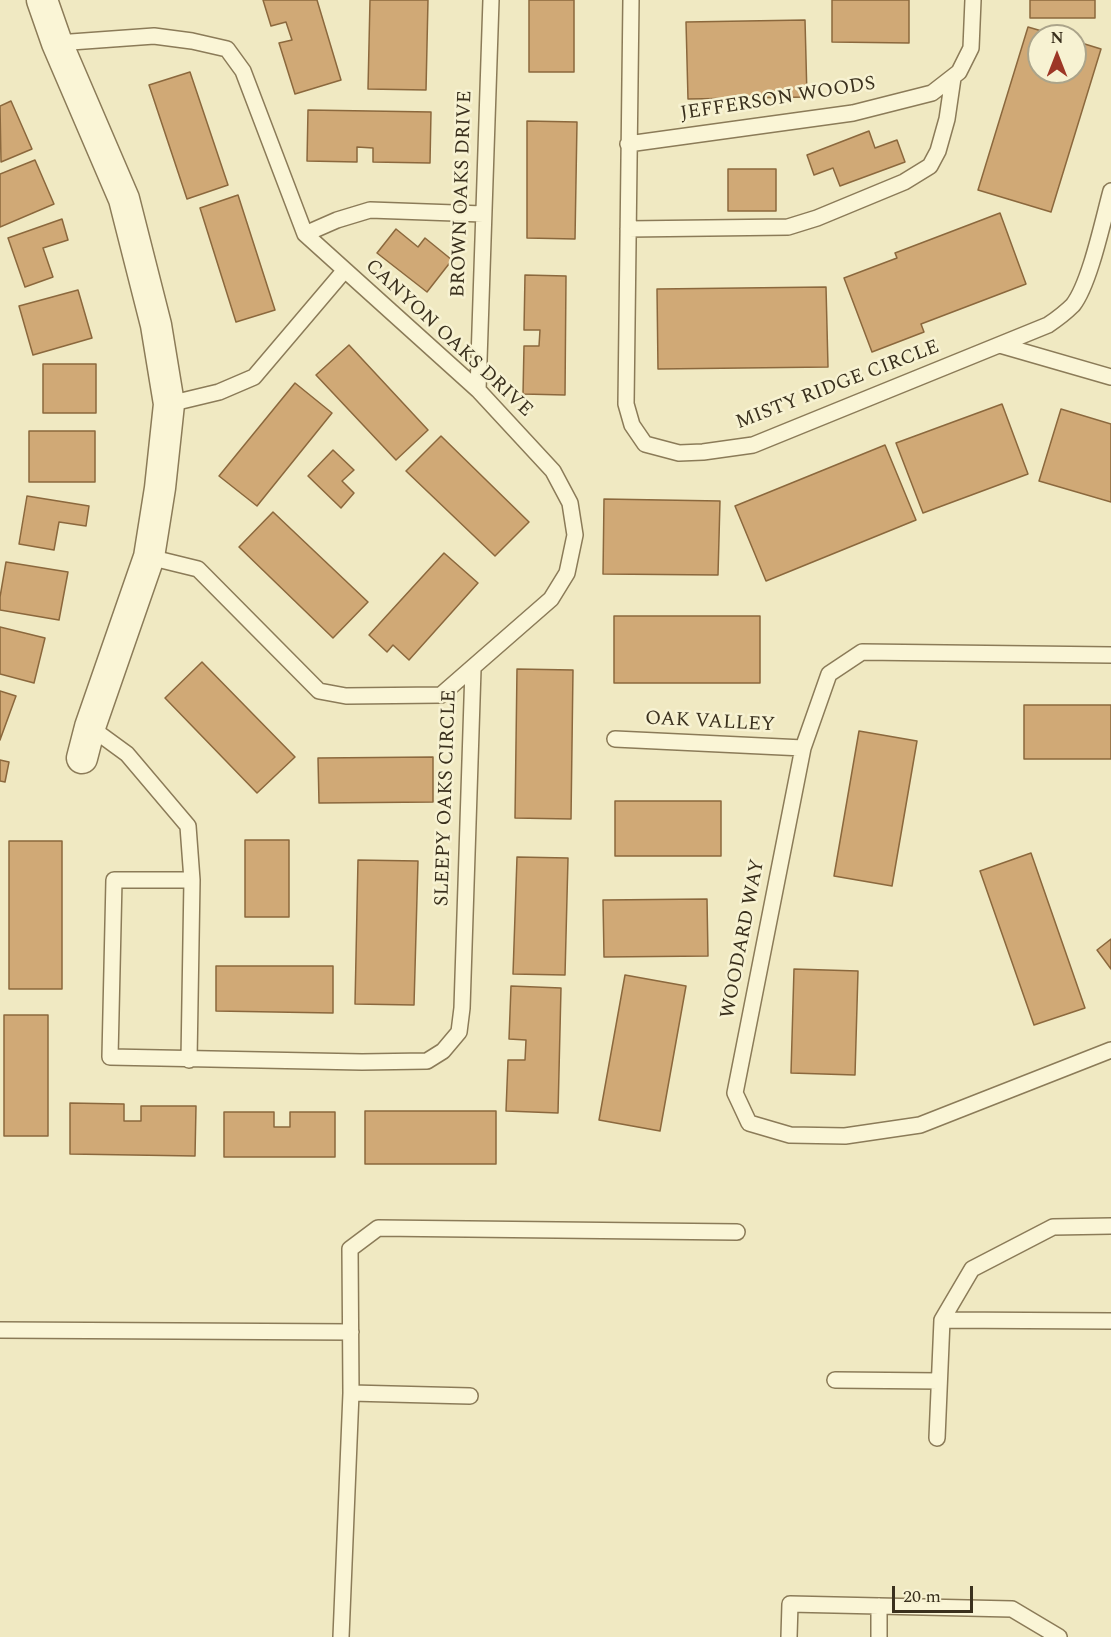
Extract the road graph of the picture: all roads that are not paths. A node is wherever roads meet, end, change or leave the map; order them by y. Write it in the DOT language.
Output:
graph roads {
  1 [pos="42,0"];
  2 [pos="491,0"];
  3 [pos="631,0"];
  4 [pos="973,0"];
  5 [pos="57,43"];
  6 [pos="953,78"];
  7 [pos="628,144"];
  8 [pos="1111,191"];
  9 [pos="483,214"];
  10 [pos="628,229"];
  11 [pos="305,234"];
  12 [pos="344,271"];
  13 [pos="1000,345"];
  14 [pos="1111,378"];
  15 [pos="478,390"];
  16 [pos="169,404"];
  17 [pos="149,557"];
  18 [pos="1111,655"];
  19 [pos="472,669"];
  20 [pos="90,727"];
  21 [pos="615,739"];
  22 [pos="803,748"];
  23 [pos="82,758"];
  24 [pos="192,880"];
  25 [pos="1111,1050"];
  26 [pos="189,1060"];
  27 [pos="1111,1226"];
  28 [pos="737,1232"];
  29 [pos="942,1320"];
  30 [pos="1111,1321"];
  31 [pos="0,1330"];
  32 [pos="351,1332"];
  33 [pos="835,1380"];
  34 [pos="939,1381"];
  35 [pos="351,1394"];
  36 [pos="470,1396"];
  37 [pos="938,1438"];
  38 [pos="879,1606"];
  39 [pos="341,1637"];
  40 [pos="789,1637"];
  41 [pos="879,1637"];
  42 [pos="1059,1637"];
  1 -- 5 [label="street"];
  2 -- 9 [label="lane, BROWN OAKS DRIVE"];
  3 -- 7 [label="lane, MISTY RIDGE CIRCLE"];
  4 -- 6 [label="lane, JEFFERSON WOODS"];
  5 -- 11 [label="lane, CANYON OAKS DRIVE"];
  5 -- 16 [label="street"];
  6 -- 7 [label="lane, JEFFERSON WOODS"];
  6 -- 10 [label="lane"];
  7 -- 10 [label="lane, MISTY RIDGE CIRCLE"];
  8 -- 13 [label="lane, MISTY RIDGE CIRCLE"];
  9 -- 11 [label="lane"];
  9 -- 15 [label="lane, BROWN OAKS DRIVE"];
  10 -- 13 [label="lane, MISTY RIDGE CIRCLE"];
  11 -- 12 [label="lane, CANYON OAKS DRIVE"];
  12 -- 15 [label="lane, CANYON OAKS DRIVE"];
  12 -- 16 [label="lane, CANYON OAKS DRIVE"];
  13 -- 14 [label="lane"];
  15 -- 19 [label="lane, CANYON OAKS DRIVE"];
  16 -- 17 [label="street"];
  17 -- 19 [label="lane, SLEEPY OAKS CIRCLE"];
  17 -- 20 [label="street"];
  18 -- 22 [label="lane, WOODARD WAY"];
  19 -- 26 [label="lane, SLEEPY OAKS CIRCLE"];
  20 -- 23 [label="street"];
  20 -- 24 [label="lane"];
  21 -- 22 [label="lane, OAK VALLEY"];
  22 -- 25 [label="lane, WOODARD WAY"];
  24 -- 26 [label="lane"];
  24 -- 26 [label="lane, SLEEPY OAKS CIRCLE"];
  27 -- 29 [label="lane"];
  28 -- 32 [label="lane"];
  29 -- 30 [label="lane"];
  29 -- 34 [label="lane"];
  31 -- 32 [label="lane"];
  32 -- 35 [label="lane"];
  33 -- 34 [label="lane"];
  34 -- 37 [label="lane"];
  35 -- 36 [label="lane"];
  35 -- 39 [label="lane"];
  38 -- 40 [label="lane"];
  38 -- 41 [label="lane"];
  38 -- 42 [label="lane"];
}
